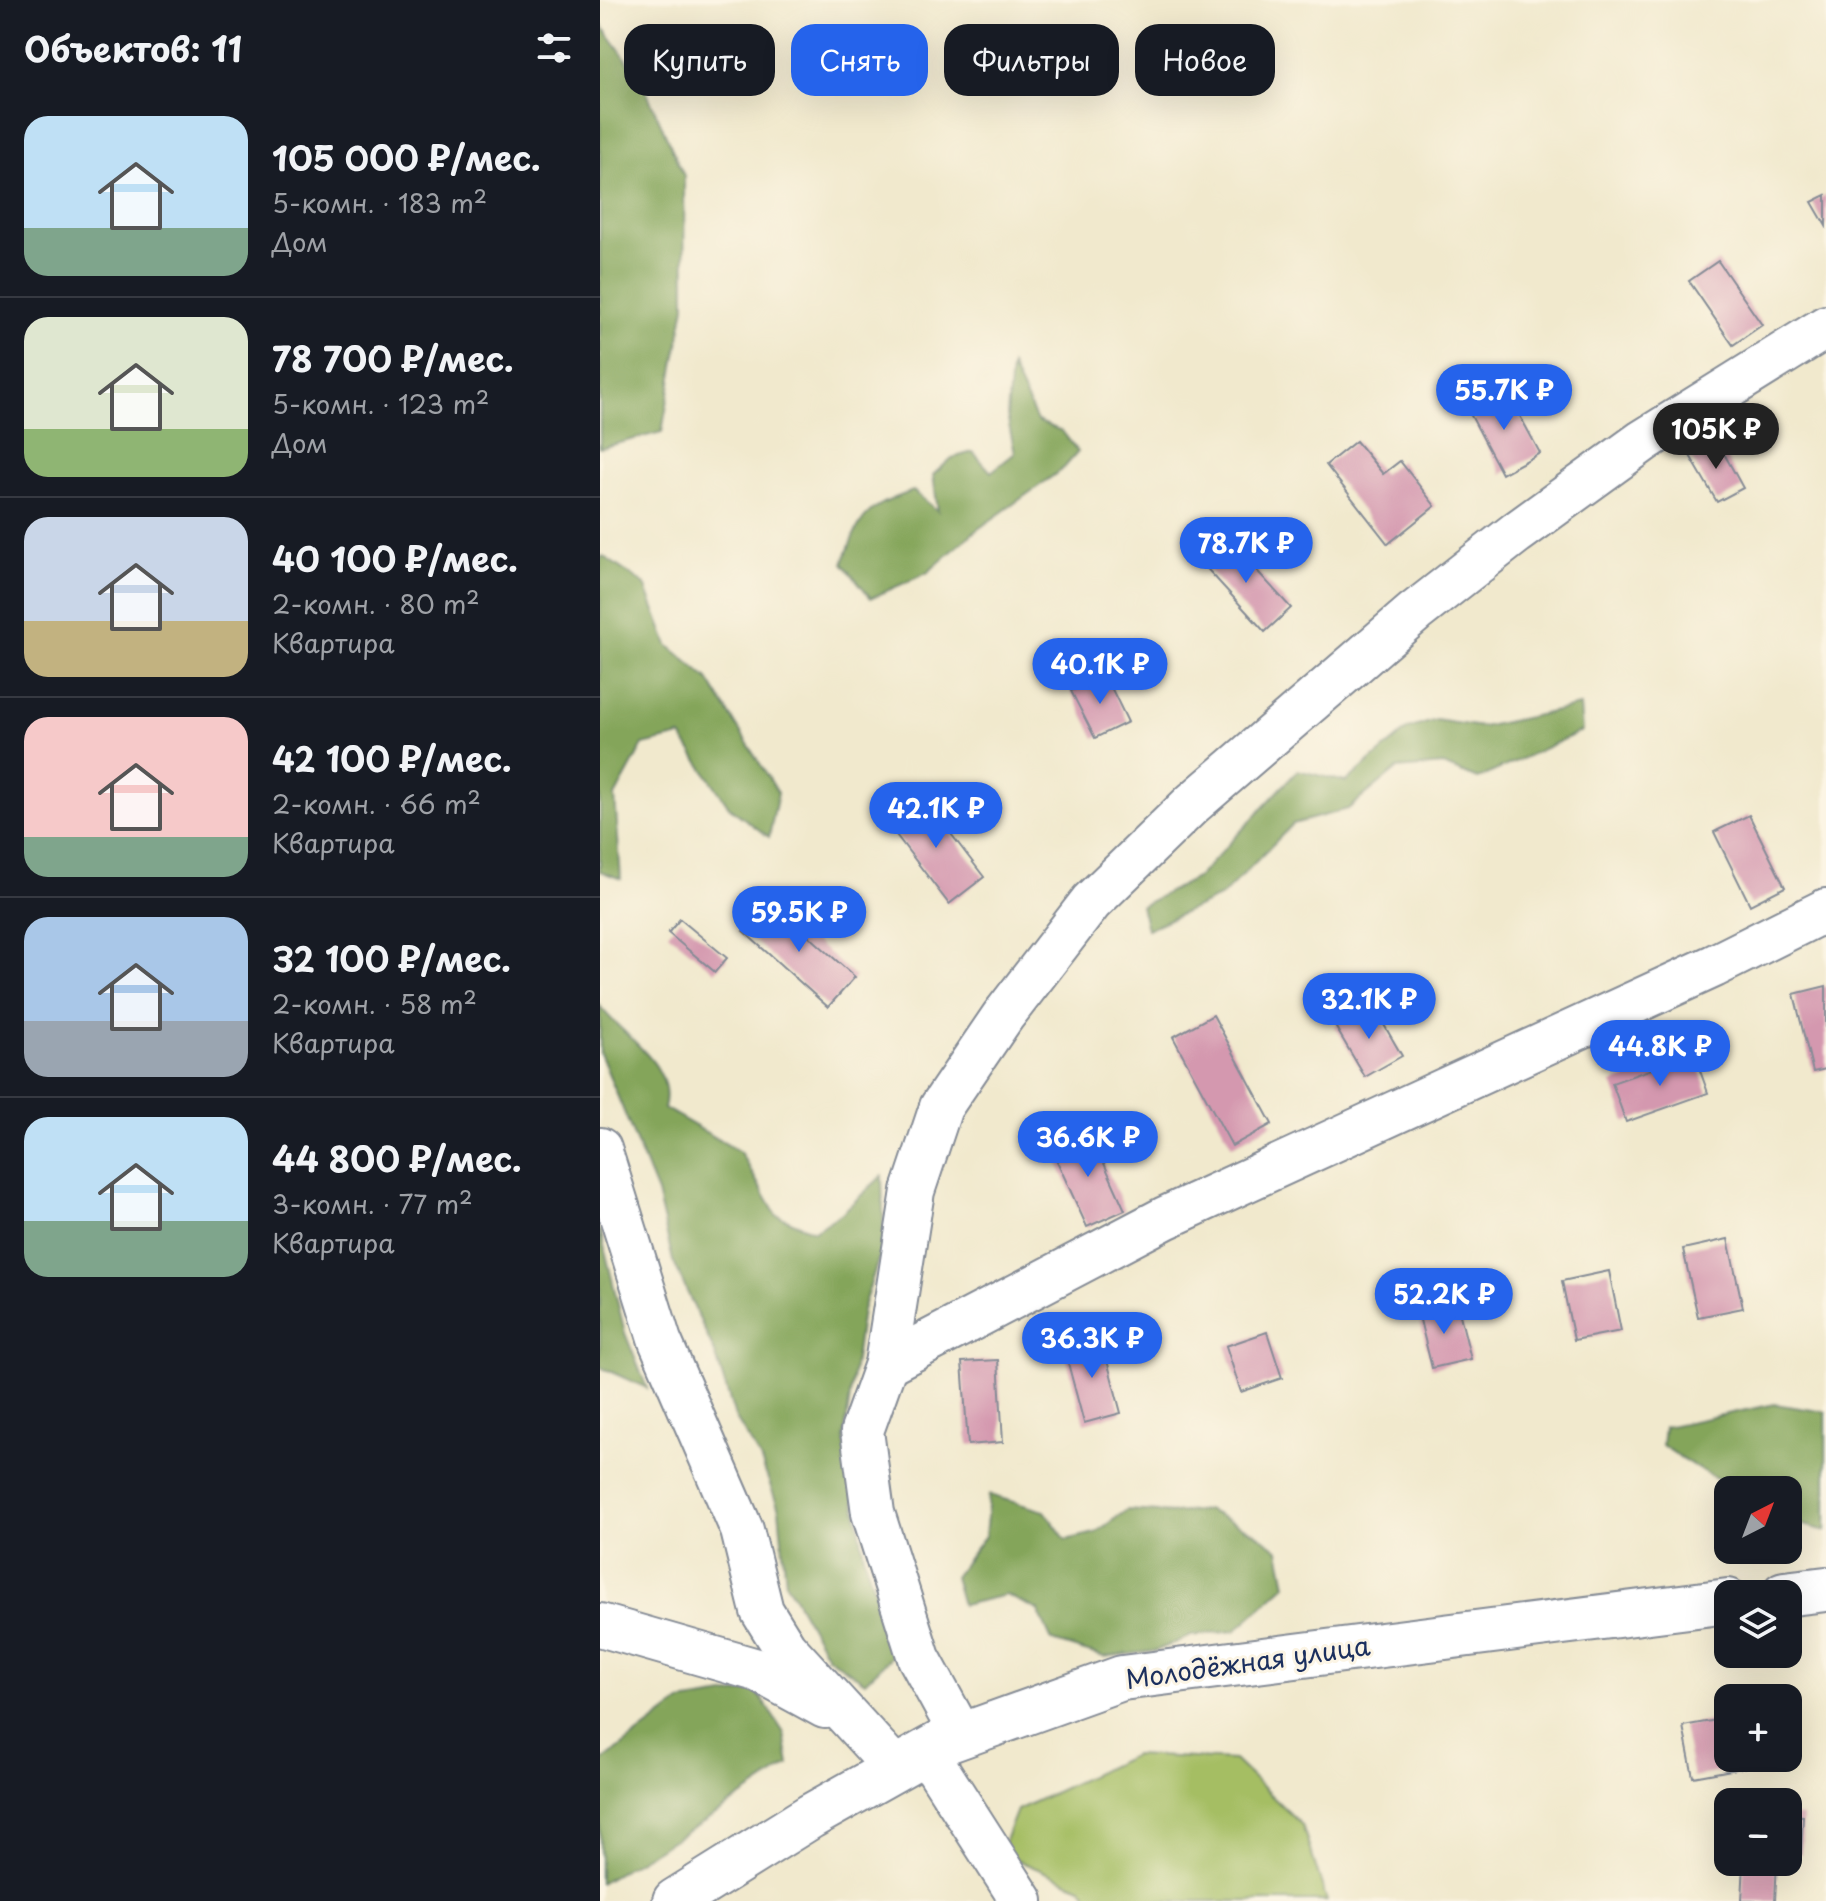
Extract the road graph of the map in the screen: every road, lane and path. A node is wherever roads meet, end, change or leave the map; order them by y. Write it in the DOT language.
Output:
graph roads {
  1 [pos="1826,327"];
  2 [pos="1826,910"];
  3 [pos="600,1149"];
  4 [pos="886,1364"];
  5 [pos="1826,1589"];
  6 [pos="1802,1592"];
  7 [pos="1714,1603"];
  8 [pos="600,1625"];
  9 [pos="854,1723"];
  10 [pos="927,1752"];
  11 [pos="675,1901"];
  12 [pos="1022,1901"];
  1 -- 4 [label="street"];
  2 -- 4 [label="street"];
  3 -- 9 [label="street"];
  4 -- 10 [label="street"];
  5 -- 6 [label="main road"];
  7 -- 10 [label="main road, Молодёжная улица"];
  8 -- 9 [label="street"];
  9 -- 10 [label="street"];
  10 -- 11 [label="main road, Молодёжная улица"];
  10 -- 12 [label="street"];
}
